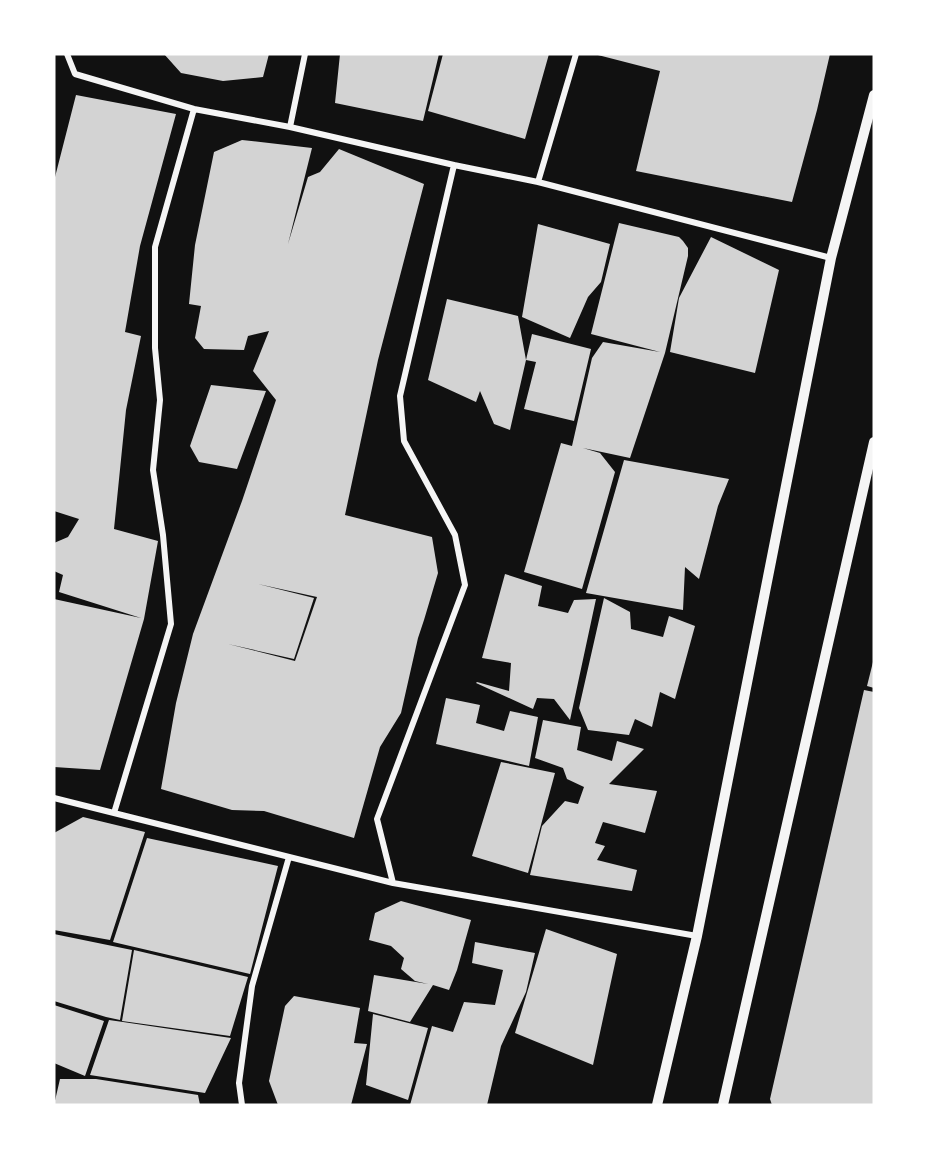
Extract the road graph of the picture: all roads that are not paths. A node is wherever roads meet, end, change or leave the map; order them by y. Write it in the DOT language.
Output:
graph roads {
  1 [pos="67,54"];
  2 [pos="305,54"];
  3 [pos="576,54"];
  4 [pos="874,95"];
  5 [pos="194,110"];
  6 [pos="290,127"];
  7 [pos="454,165"];
  8 [pos="538,182"];
  9 [pos="831,258"];
  10 [pos="874,442"];
  11 [pos="54,798"];
  12 [pos="114,813"];
  13 [pos="289,857"];
  14 [pos="393,883"];
  15 [pos="697,936"];
  16 [pos="242,1105"];
  17 [pos="657,1105"];
  18 [pos="723,1105"];
  1 -- 5 [label="street"];
  2 -- 6 [label="street"];
  3 -- 8 [label="street"];
  4 -- 9 [label="street"];
  5 -- 6 [label="street"];
  5 -- 12 [label="street"];
  6 -- 7 [label="street"];
  7 -- 8 [label="street"];
  7 -- 14 [label="street"];
  8 -- 9 [label="street"];
  9 -- 15 [label="street"];
  10 -- 18 [label="street"];
  11 -- 12 [label="street"];
  12 -- 13 [label="street"];
  13 -- 14 [label="street"];
  13 -- 16 [label="street"];
  14 -- 15 [label="street"];
  15 -- 17 [label="street"];
}
